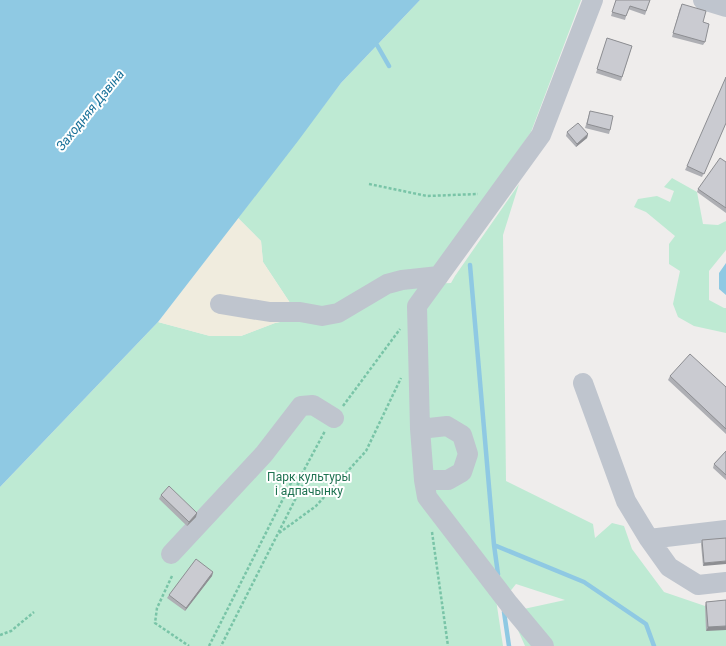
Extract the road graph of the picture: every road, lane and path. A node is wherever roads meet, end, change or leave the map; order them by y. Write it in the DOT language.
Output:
graph roads {
  1 [pos="593,0"];
  2 [pos="703,0"];
  3 [pos="726,6"];
  4 [pos="369,184"];
  5 [pos="498,193"];
  6 [pos="442,271"];
  7 [pos="220,304"];
  8 [pos="417,306"];
  9 [pos="404,374"];
  10 [pos="583,383"];
  11 [pos="334,418"];
  12 [pos="420,429"];
  13 [pos="424,480"];
  14 [pos="297,483"];
  15 [pos="431,528"];
  16 [pos="726,530"];
  17 [pos="278,534"];
  18 [pos="649,538"];
  19 [pos="171,554"];
  20 [pos="172,576"];
  21 [pos="726,582"];
  22 [pos="34,612"];
  23 [pos="0,635"];
  24 [pos="189,646"];
  25 [pos="209,646"];
  26 [pos="221,646"];
  27 [pos="448,646"];
  28 [pos="544,646"];
  1 -- 5 [label="street"];
  2 -- 3 [label="street"];
  4 -- 5 [label="path"];
  5 -- 6 [label="street"];
  6 -- 7 [label="street"];
  6 -- 8 [label="street"];
  8 -- 11 [label="path"];
  8 -- 12 [label="street"];
  9 -- 17 [label="path"];
  10 -- 18 [label="street"];
  11 -- 14 [label="path"];
  11 -- 19 [label="street"];
  12 -- 13 [label="street"];
  12 -- 13 [label="street"];
  13 -- 28 [label="street"];
  14 -- 17 [label="path"];
  14 -- 25 [label="path"];
  15 -- 27 [label="path"];
  16 -- 18 [label="street"];
  17 -- 26 [label="path"];
  18 -- 21 [label="street"];
  20 -- 24 [label="path"];
  22 -- 23 [label="path"];
}
